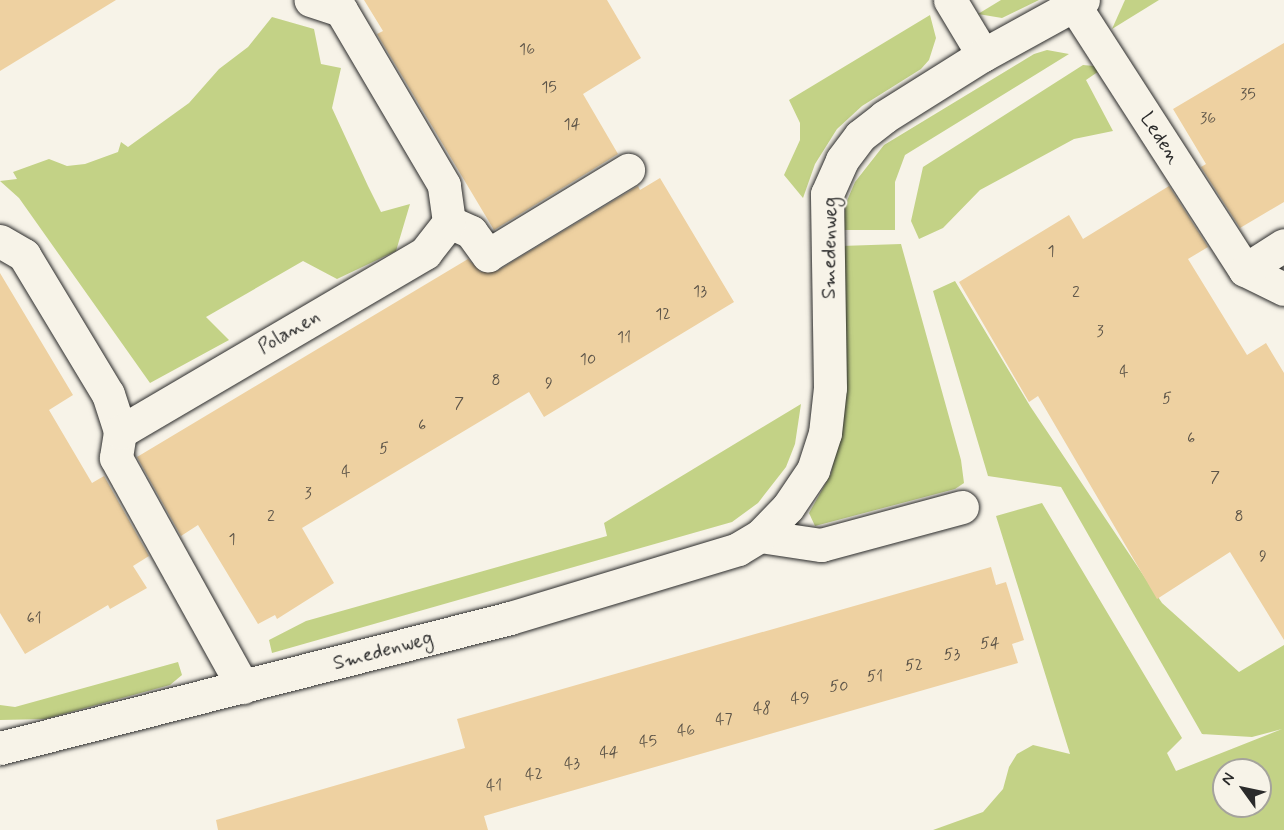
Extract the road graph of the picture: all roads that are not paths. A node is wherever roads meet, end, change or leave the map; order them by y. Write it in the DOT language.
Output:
graph roads {
  1 [pos="310,0"];
  2 [pos="950,0"];
  3 [pos="1079,3"];
  4 [pos="983,55"];
  5 [pos="628,170"];
  6 [pos="449,222"];
  7 [pos="0,241"];
  8 [pos="1284,245"];
  9 [pos="1245,270"];
  10 [pos="1284,289"];
  11 [pos="120,432"];
  12 [pos="962,507"];
  13 [pos="760,536"];
  14 [pos="243,687"];
  15 [pos="0,748"];
  1 -- 6 [label="street"];
  2 -- 4 [label="street"];
  3 -- 4 [label="street, Smedenweg"];
  3 -- 9 [label="street, Leden"];
  4 -- 13 [label="street, Smedenweg"];
  5 -- 6 [label="street"];
  6 -- 11 [label="street, Polanen"];
  7 -- 11 [label="street"];
  8 -- 9 [label="street"];
  9 -- 10 [label="street"];
  11 -- 14 [label="street"];
  12 -- 13 [label="street"];
  13 -- 14 [label="street, Smedenweg"];
  14 -- 15 [label="street, Smedenweg"];
}
